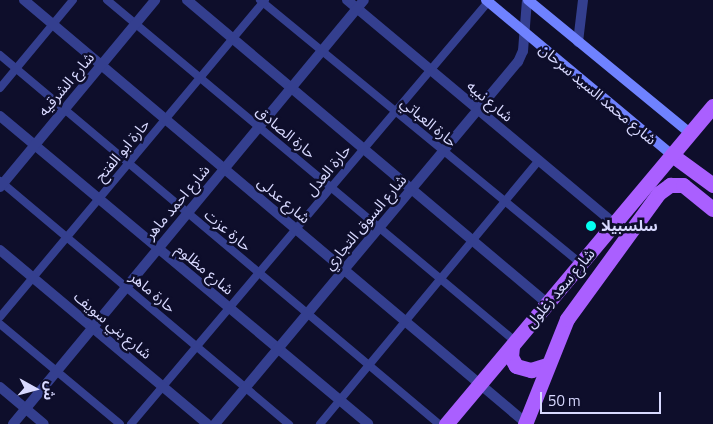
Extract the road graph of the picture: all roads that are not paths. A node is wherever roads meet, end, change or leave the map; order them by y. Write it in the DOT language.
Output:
graph roads {
  1 [pos="24,0"];
  2 [pos="73,0"];
  3 [pos="107,0"];
  4 [pos="155,0"];
  5 [pos="187,0"];
  6 [pos="347,0"];
  7 [pos="364,0"];
  8 [pos="528,0"];
  9 [pos="583,0"];
  10 [pos="263,1"];
  11 [pos="487,1"];
  12 [pos="357,9"];
  13 [pos="136,24"];
  14 [pos="53,25"];
  15 [pos="525,33"];
  16 [pos="233,39"];
  17 [pos="578,42"];
  18 [pos="322,51"];
  19 [pos="0,55"];
  20 [pos="101,65"];
  21 [pos="16,69"];
  22 [pos="430,70"];
  23 [pos="200,78"];
  24 [pos="0,88"];
  25 [pos="292,88"];
  26 [pos="713,106"];
  27 [pos="64,110"];
  28 [pos="478,111"];
  29 [pos="395,112"];
  30 [pos="0,116"];
  31 [pos="166,119"];
  32 [pos="258,128"];
  33 [pos="690,132"];
  34 [pos="34,145"];
  35 [pos="364,149"];
  36 [pos="443,152"];
  37 [pos="672,155"];
  38 [pos="538,161"];
  39 [pos="128,164"];
  40 [pos="224,169"];
  41 [pos="1,184"];
  42 [pos="713,185"];
  43 [pos="330,188"];
  44 [pos="412,189"];
  45 [pos="99,199"];
  46 [pos="504,202"];
  47 [pos="713,209"];
  48 [pos="187,214"];
  49 [pos="614,223"];
  50 [pos="296,229"];
  51 [pos="379,229"];
  52 [pos="67,238"];
  53 [pos="473,240"];
  54 [pos="158,249"];
  55 [pos="0,250"];
  56 [pos="581,264"];
  57 [pos="344,270"];
  58 [pos="258,274"];
  59 [pos="33,278"];
  60 [pos="440,280"];
  61 [pos="126,287"];
  62 [pos="547,303"];
  63 [pos="228,308"];
  64 [pos="307,315"];
  65 [pos="0,317"];
  66 [pos="406,321"];
  67 [pos="0,324"];
  68 [pos="93,328"];
  69 [pos="514,344"];
  70 [pos="196,347"];
  71 [pos="278,350"];
  72 [pos="546,365"];
  73 [pos="368,366"];
  74 [pos="56,371"];
  75 [pos="482,383"];
  76 [pos="163,386"];
  77 [pos="0,387"];
  78 [pos="246,388"];
  79 [pos="339,401"];
  80 [pos="25,409"];
  81 [pos="526,423"];
  82 [pos="13,424"];
  83 [pos="44,424"];
  84 [pos="120,424"];
  85 [pos="131,424"];
  86 [pos="208,424"];
  87 [pos="215,424"];
  88 [pos="288,424"];
  89 [pos="320,424"];
  90 [pos="368,424"];
  91 [pos="439,424"];
  92 [pos="446,424"];
  1 -- 14 [label="street, شارع عدلى"];
  2 -- 14 [label="lane"];
  3 -- 13 [label="lane, حارة الصادق"];
  4 -- 13 [label="street, شارع الشرقيه"];
  5 -- 16 [label="street"];
  6 -- 12 [label="street, شارع نبيه"];
  7 -- 12 [label="street, شارع احمد ماهر"];
  8 -- 15 [label="street, شارع السوق التجاري"];
  8 -- 17 [label="street, شارع محمد السيد سرحان"];
  9 -- 17 [label="street"];
  10 -- 16 [label="lane, حارة ابو الفتح"];
  10 -- 18 [label="lane, حارة العباتي"];
  11 -- 15 [label="street, شارع محمد السيد سرحان"];
  11 -- 22 [label="lane, حارة العدل"];
  12 -- 18 [label="street, شارع احمد ماهر"];
  12 -- 22 [label="street, شارع نبيه"];
  13 -- 20 [label="street, شارع الشرقيه"];
  13 -- 23 [label="lane, حارة الصادق"];
  14 -- 20 [label="street, شارع عدلى"];
  14 -- 21 [label="lane"];
  15 -- 28 [label="street, شارع السوق التجاري"];
  15 -- 37 [label="street, شارع محمد السيد سرحان"];
  16 -- 23 [label="lane, حارة ابو الفتح"];
  16 -- 25 [label="street"];
  17 -- 33 [label="street, شارع محمد السيد سرحان"];
  18 -- 25 [label="street, شارع احمد ماهر"];
  18 -- 29 [label="lane, حارة العباتي"];
  19 -- 21 [label="lane, حارة عزت"];
  20 -- 27 [label="street, شارع الشرقيه"];
  20 -- 31 [label="street, شارع عدلى"];
  21 -- 24 [label="lane"];
  21 -- 27 [label="lane, حارة عزت"];
  22 -- 28 [label="street, شارع نبيه"];
  22 -- 29 [label="lane, حارة العدل"];
  23 -- 31 [label="lane, حارة ابو الفتح"];
  23 -- 32 [label="lane, حارة الصادق"];
  25 -- 32 [label="street, شارع احمد ماهر"];
  25 -- 35 [label="street"];
  26 -- 33 [label="main road, شارع سعد زغلول"];
  27 -- 34 [label="street, شارع الشرقيه"];
  27 -- 39 [label="lane, حارة عزت"];
  28 -- 36 [label="street, شارع السوق التجاري"];
  28 -- 38 [label="street, شارع نبيه"];
  29 -- 35 [label="lane, حارة العدل"];
  29 -- 36 [label="lane, حارة العباتي"];
  30 -- 34 [label="street, شارع مظلوم"];
  31 -- 39 [label="lane, حارة ابو الفتح"];
  31 -- 40 [label="street, شارع عدلى"];
  32 -- 40 [label="street, شارع احمد ماهر"];
  32 -- 43 [label="lane, حارة الصادق"];
  33 -- 37 [label="main road, شارع سعد زغلول"];
  34 -- 41 [label="street, شارع الشرقيه"];
  34 -- 45 [label="street, شارع مظلوم"];
  35 -- 43 [label="lane, حارة العدل"];
  35 -- 44 [label="street"];
  36 -- 44 [label="street, شارع السوق التجاري"];
  36 -- 46 [label="lane, حارة العباتي"];
  37 -- 42 [label="main road, شارع محمد السيد سرحان"];
  37 -- 49 [label="main road, شارع سعد زغلول"];
  38 -- 46 [label="lane"];
  38 -- 49 [label="street, شارع نبيه"];
  39 -- 45 [label="lane, حارة ابو الفتح"];
  39 -- 48 [label="lane, حارة عزت"];
  40 -- 48 [label="street, شارع احمد ماهر"];
  40 -- 50 [label="street, شارع عدلى"];
  41 -- 52 [label="lane, حارة ماهر"];
  43 -- 50 [label="lane, حارة العدل"];
  43 -- 51 [label="lane, حارة الصادق"];
  44 -- 51 [label="street, شارع السوق التجاري"];
  44 -- 53 [label="street"];
  45 -- 52 [label="lane, حارة ابو الفتح"];
  45 -- 54 [label="street, شارع مظلوم"];
  46 -- 53 [label="lane"];
  46 -- 56 [label="lane, حارة العباتي"];
  47 -- 72 [label="main road, شارع سعد زغلول"];
  48 -- 54 [label="street, شارع احمد ماهر"];
  48 -- 58 [label="lane, حارة عزت"];
  49 -- 56 [label="main road, شارع سعد زغلول"];
  50 -- 57 [label="street, شارع عدلى"];
  50 -- 58 [label="lane, حارة العدل"];
  51 -- 57 [label="street, شارع السوق التجاري"];
  51 -- 60 [label="lane, حارة الصادق"];
  52 -- 59 [label="lane, حارة ابو الفتح"];
  52 -- 61 [label="lane, حارة ماهر"];
  53 -- 60 [label="lane"];
  53 -- 62 [label="street"];
  54 -- 61 [label="street, شارع احمد ماهر"];
  54 -- 63 [label="street, شارع مظلوم"];
  55 -- 59 [label="street, شارع بني سويف"];
  56 -- 62 [label="main road, شارع سعد زغلول"];
  57 -- 64 [label="street, شارع السوق التجاري"];
  57 -- 66 [label="street, شارع عدلى"];
  58 -- 63 [label="lane, حارة العدل"];
  58 -- 64 [label="lane, حارة عزت"];
  59 -- 65 [label="lane, حارة ابو الفتح"];
  59 -- 68 [label="street, شارع بني سويف"];
  60 -- 66 [label="lane"];
  60 -- 69 [label="lane, حارة الصادق"];
  61 -- 68 [label="street, شارع احمد ماهر"];
  61 -- 70 [label="lane, حارة ماهر"];
  62 -- 69 [label="main road, شارع سعد زغلول"];
  63 -- 70 [label="lane, حارة العدل"];
  63 -- 71 [label="street, شارع مظلوم"];
  64 -- 71 [label="street, شارع السوق التجاري"];
  64 -- 73 [label="lane, حارة عزت"];
  66 -- 73 [label="lane"];
  66 -- 75 [label="street, شارع عدلى"];
  67 -- 74 [label="lane"];
  68 -- 74 [label="street, شارع احمد ماهر"];
  68 -- 76 [label="street, شارع بني سويف"];
  69 -- 72 [label="main road"];
  69 -- 75 [label="main road, شارع سعد زغلول"];
  70 -- 76 [label="lane, حارة العدل"];
  70 -- 78 [label="lane, حارة ماهر"];
  71 -- 78 [label="street, شارع السوق التجاري"];
  71 -- 79 [label="street, شارع مظلوم"];
  72 -- 81 [label="main road, شارع سعد زغلول"];
  73 -- 79 [label="lane"];
  73 -- 91 [label="lane, حارة عزت"];
  74 -- 80 [label="street, شارع احمد ماهر"];
  74 -- 84 [label="lane"];
  75 -- 81 [label="street, شارع عدلى"];
  75 -- 92 [label="main road, شارع سعد زغلول"];
  76 -- 85 [label="lane, حارة العدل"];
  76 -- 86 [label="street, شارع بني سويف"];
  77 -- 80 [label="street"];
  78 -- 87 [label="street, شارع السوق التجاري"];
  78 -- 88 [label="lane, حارة ماهر"];
  79 -- 89 [label="lane"];
  79 -- 90 [label="street, شارع مظلوم"];
  80 -- 82 [label="street, شارع احمد ماهر"];
  80 -- 83 [label="street"];
}
